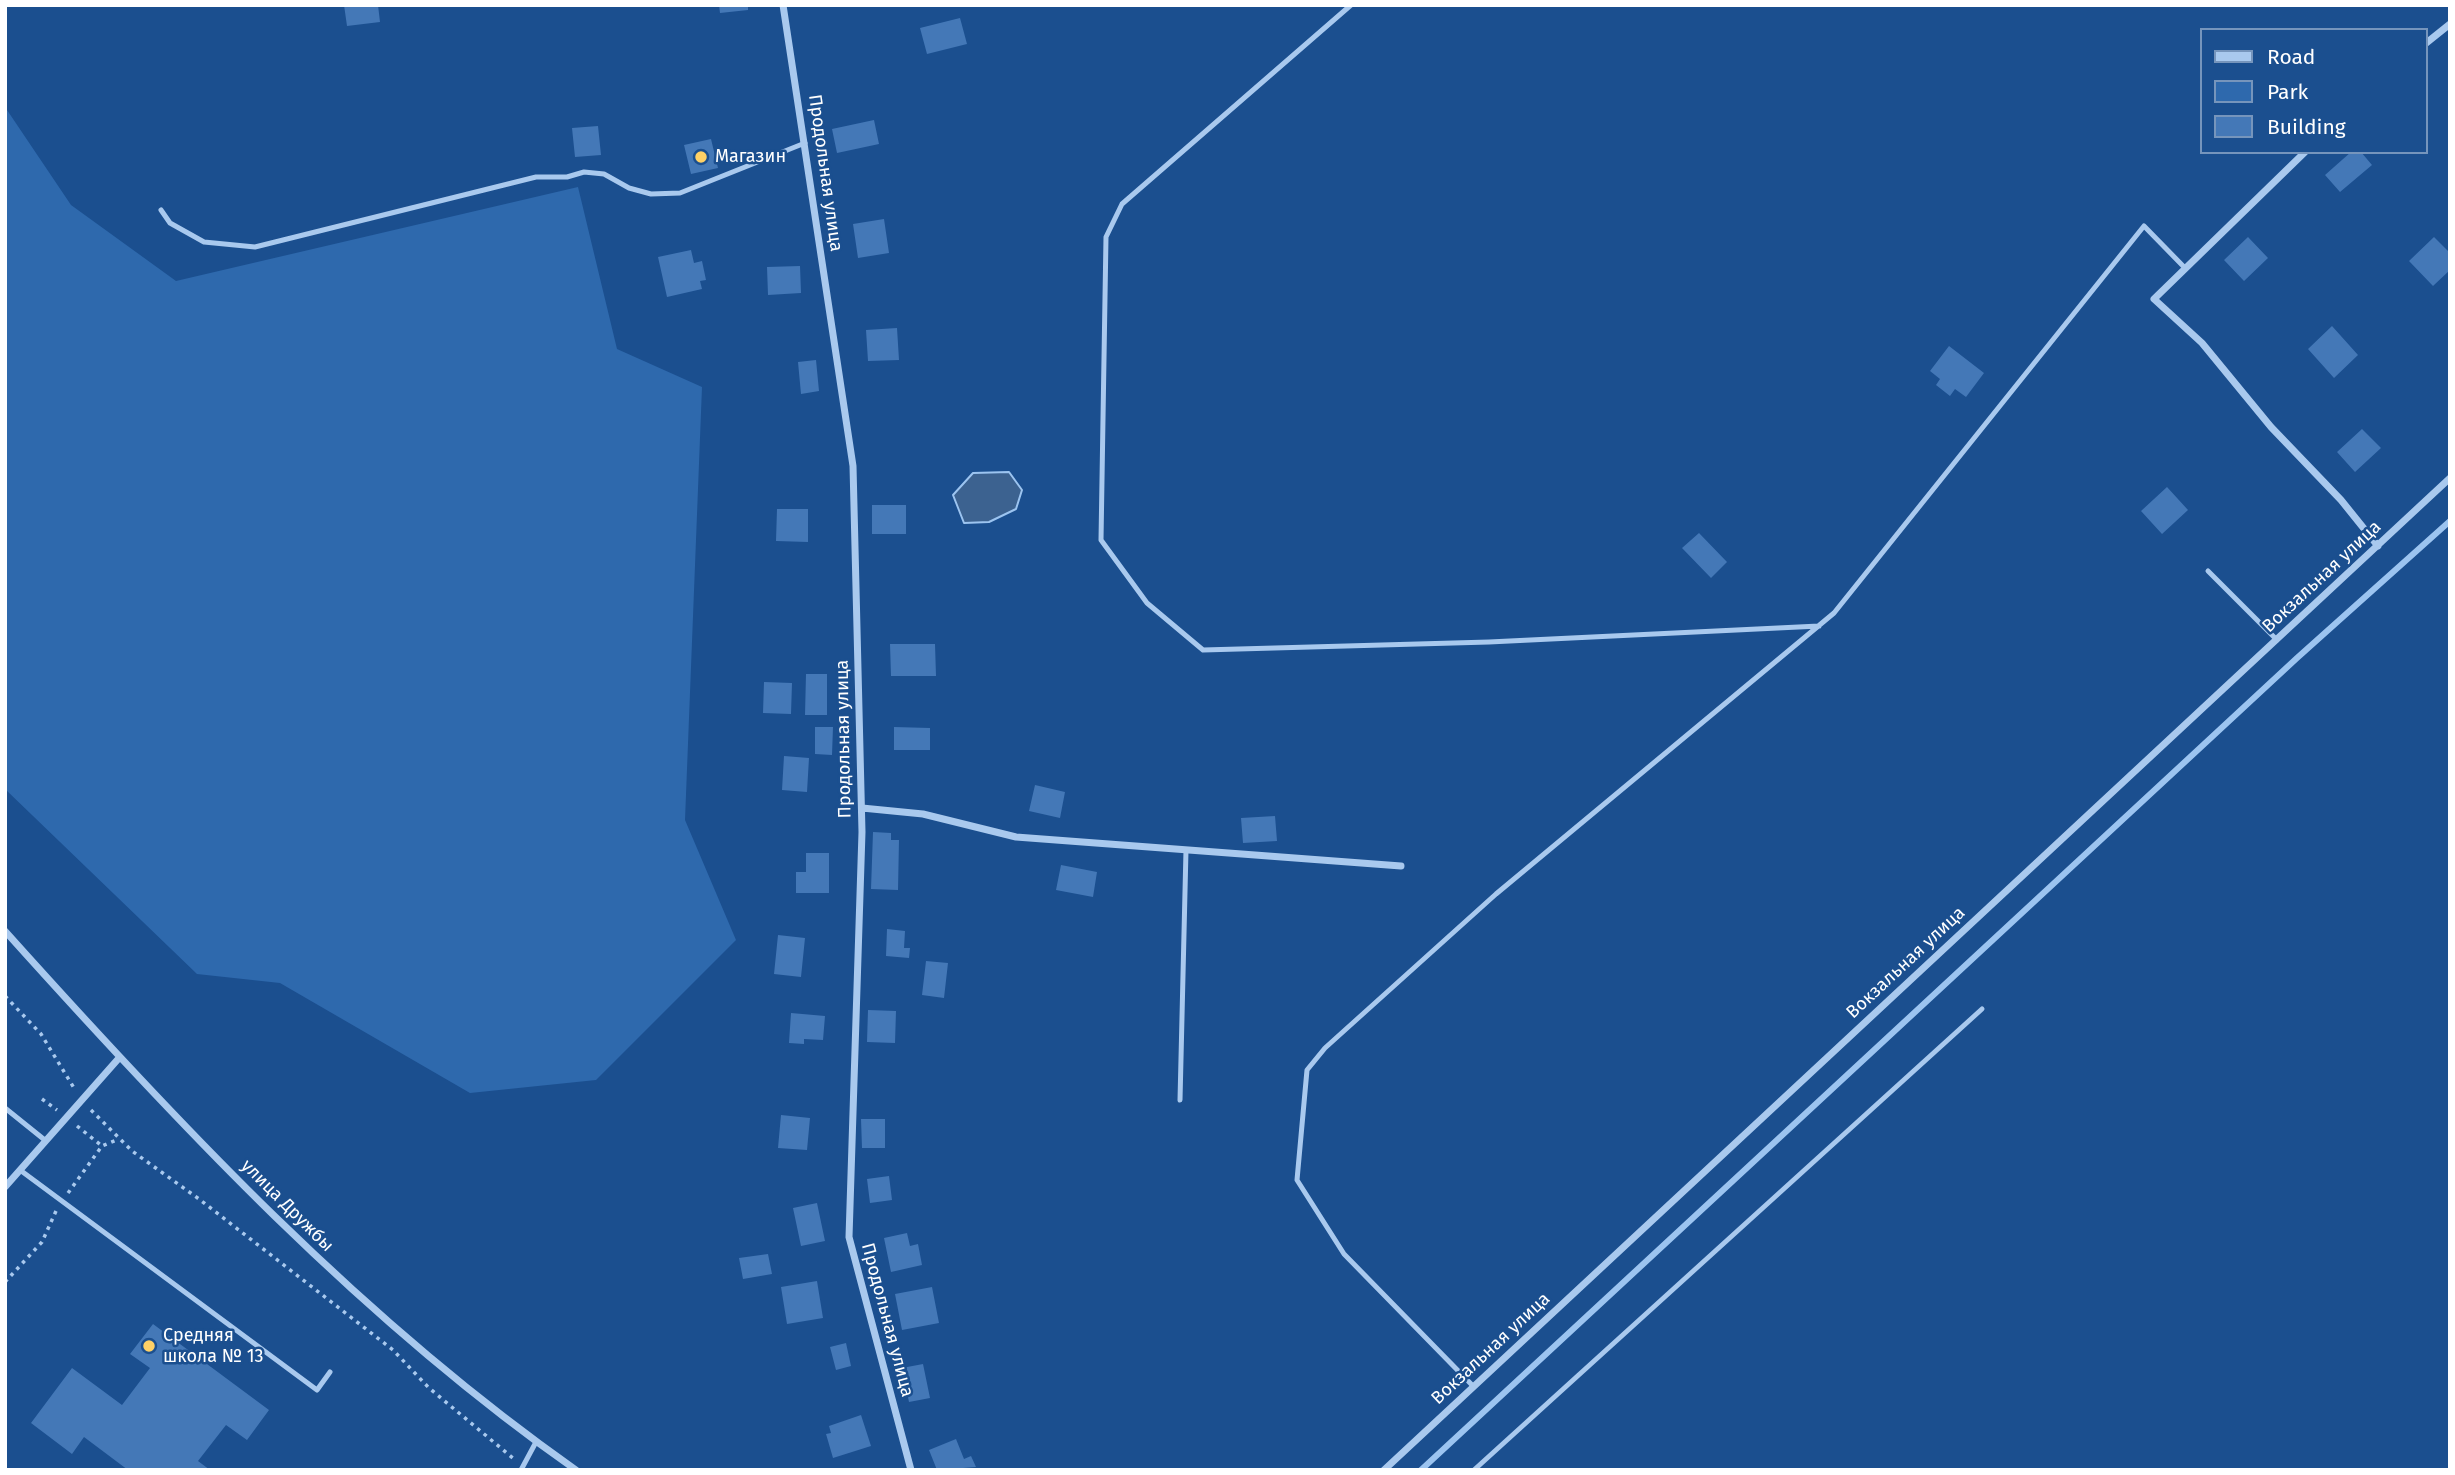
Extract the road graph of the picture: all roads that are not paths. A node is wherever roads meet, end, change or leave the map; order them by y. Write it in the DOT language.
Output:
graph roads {
  1 [pos="783,5"];
  2 [pos="1351,5"];
  3 [pos="2450,24"];
  4 [pos="2427,42"];
  5 [pos="805,143"];
  6 [pos="2303,154"];
  7 [pos="161,210"];
  8 [pos="2185,268"];
  9 [pos="2450,478"];
  10 [pos="2378,546"];
  11 [pos="2208,571"];
  12 [pos="1819,626"];
  13 [pos="2277,640"];
  14 [pos="862,808"];
  15 [pos="1186,850"];
  16 [pos="1401,866"];
  17 [pos="5,931"];
  18 [pos="1982,1009"];
  19 [pos="119,1058"];
  20 [pos="1181,1100"];
  21 [pos="5,1108"];
  22 [pos="46,1141"];
  23 [pos="20,1170"];
  24 [pos="5,1187"];
  25 [pos="330,1372"];
  26 [pos="1473,1386"];
  27 [pos="536,1442"];
  28 [pos="522,1469"];
  29 [pos="576,1470"];
  30 [pos="911,1470"];
  31 [pos="1384,1470"];
  32 [pos="1474,1470"];
  1 -- 5 [label="street, Продольная улица"];
  2 -- 12 [label="lane"];
  3 -- 4 [label="street"];
  5 -- 7 [label="lane"];
  5 -- 14 [label="street, Продольная улица"];
  6 -- 8 [label="street"];
  8 -- 10 [label="street"];
  8 -- 12 [label="lane"];
  9 -- 10 [label="street, Вокзальная улица"];
  10 -- 13 [label="street, Вокзальная улица"];
  11 -- 13 [label="lane"];
  12 -- 26 [label="lane"];
  13 -- 26 [label="street, Вокзальная улица"];
  14 -- 15 [label="street"];
  14 -- 30 [label="street, Продольная улица"];
  15 -- 16 [label="street"];
  15 -- 20 [label="lane"];
  17 -- 19 [label="street, улица Дружбы"];
  18 -- 32 [label="lane"];
  19 -- 22 [label="street"];
  19 -- 27 [label="street, улица Дружбы"];
  21 -- 22 [label="lane"];
  22 -- 23 [label="street"];
  23 -- 24 [label="street"];
  23 -- 25 [label="lane"];
  26 -- 31 [label="street, Вокзальная улица"];
  27 -- 28 [label="lane"];
  27 -- 29 [label="street, улица Дружбы"];
}
